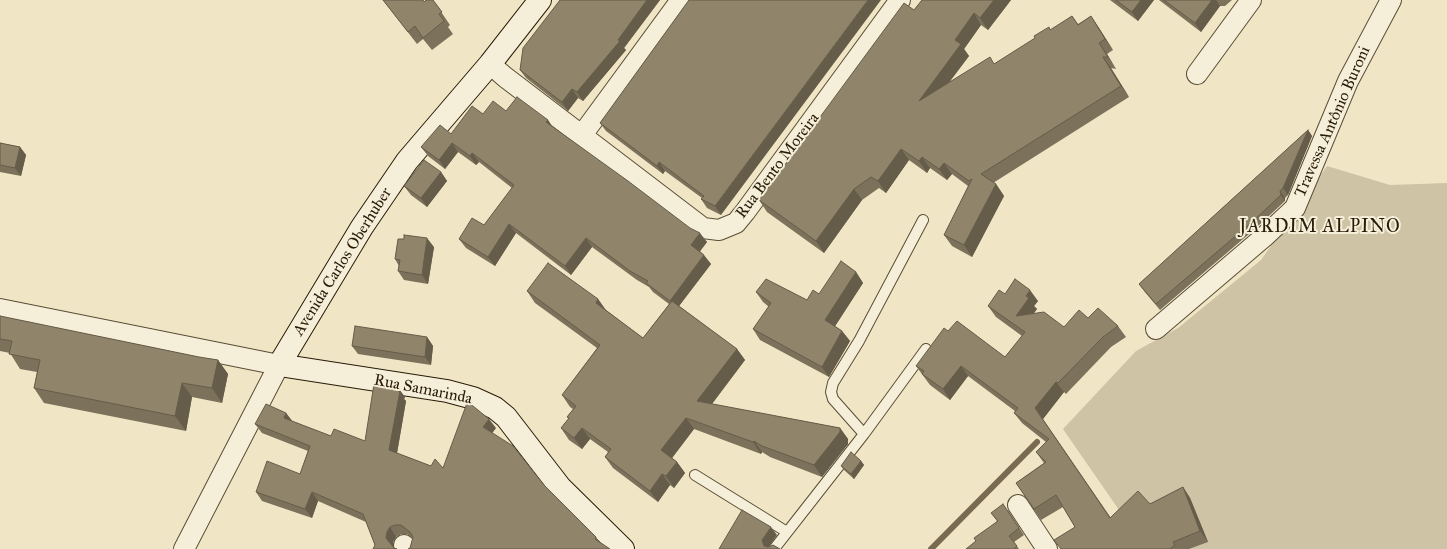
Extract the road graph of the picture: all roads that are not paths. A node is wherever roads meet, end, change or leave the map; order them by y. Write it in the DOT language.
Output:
graph roads {
  1 [pos="540,0"];
  2 [pos="681,0"];
  3 [pos="900,0"];
  4 [pos="1251,0"];
  5 [pos="1391,0"];
  6 [pos="490,64"];
  7 [pos="1198,74"];
  8 [pos="582,135"];
  9 [pos="923,220"];
  10 [pos="0,309"];
  11 [pos="1156,329"];
  12 [pos="926,349"];
  13 [pos="279,365"];
  14 [pos="864,434"];
  15 [pos="695,475"];
  16 [pos="1018,504"];
  17 [pos="787,532"];
  18 [pos="184,549"];
  19 [pos="623,549"];
  20 [pos="774,549"];
  21 [pos="1047,549"];
  1 -- 6 [label="main road, Avenida Carlos Oberhuber"];
  2 -- 8 [label="street"];
  3 -- 8 [label="street, Rua Bento Moreira"];
  4 -- 7 [label="street"];
  5 -- 11 [label="street, Travessa Antônio Buroni"];
  6 -- 8 [label="street, Rua Bento Moreira"];
  6 -- 13 [label="main road, Avenida Carlos Oberhuber"];
  9 -- 14 [label="lane"];
  10 -- 13 [label="street"];
  12 -- 14 [label="lane"];
  13 -- 18 [label="street, Avenida Carlos Oberhuber"];
  13 -- 19 [label="main road, Rua Samarinda"];
  14 -- 17 [label="lane"];
  15 -- 17 [label="lane"];
  16 -- 21 [label="street"];
  17 -- 20 [label="lane"];
}
